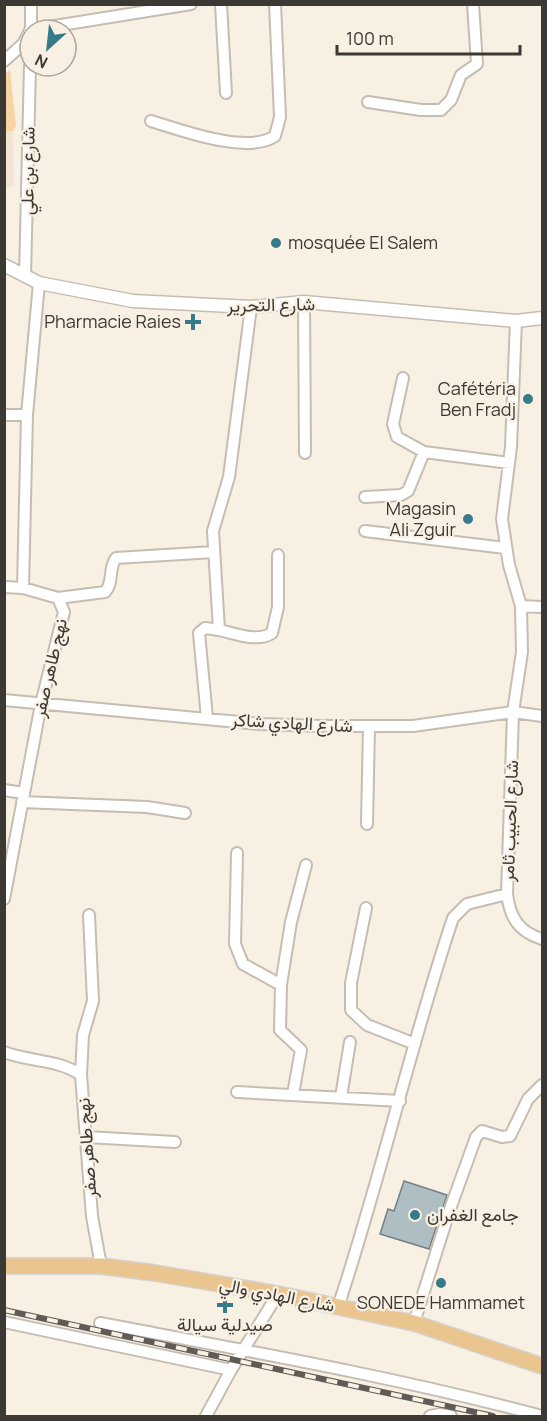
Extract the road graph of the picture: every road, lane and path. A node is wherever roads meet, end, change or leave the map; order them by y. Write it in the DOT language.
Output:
graph roads {
  1 [pos="191,4"];
  2 [pos="221,4"];
  3 [pos="275,4"];
  4 [pos="473,4"];
  5 [pos="117,10"];
  6 [pos="78,19"];
  7 [pos="18,48"];
  8 [pos="4,61"];
  9 [pos="30,78"];
  10 [pos="226,93"];
  11 [pos="368,102"];
  12 [pos="152,121"];
  13 [pos="4,265"];
  14 [pos="25,276"];
  15 [pos="39,283"];
  16 [pos="304,302"];
  17 [pos="251,307"];
  18 [pos="543,318"];
  19 [pos="516,321"];
  20 [pos="402,378"];
  21 [pos="4,415"];
  22 [pos="27,416"];
  23 [pos="424,452"];
  24 [pos="305,453"];
  25 [pos="509,463"];
  26 [pos="365,497"];
  27 [pos="365,531"];
  28 [pos="505,548"];
  29 [pos="214,552"];
  30 [pos="278,555"];
  31 [pos="4,587"];
  32 [pos="23,588"];
  33 [pos="58,598"];
  34 [pos="521,606"];
  35 [pos="543,607"];
  36 [pos="219,630"];
  37 [pos="4,700"];
  38 [pos="41,704"];
  39 [pos="513,712"];
  40 [pos="543,716"];
  41 [pos="207,718"];
  42 [pos="369,726"];
  43 [pos="4,790"];
  44 [pos="22,798"];
  45 [pos="185,813"];
  46 [pos="367,824"];
  47 [pos="237,853"];
  48 [pos="306,865"];
  49 [pos="507,894"];
  50 [pos="4,898"];
  51 [pos="366,908"];
  52 [pos="89,915"];
  53 [pos="543,939"];
  54 [pos="281,985"];
  55 [pos="350,1042"];
  56 [pos="415,1044"];
  57 [pos="4,1052"];
  58 [pos="81,1075"];
  59 [pos="543,1085"];
  60 [pos="237,1092"];
  61 [pos="293,1094"];
  62 [pos="341,1097"];
  63 [pos="400,1101"];
  64 [pos="86,1137"];
  65 [pos="175,1142"];
  66 [pos="4,1266"];
  67 [pos="101,1266"];
  68 [pos="278,1294"];
  69 [pos="338,1307"];
  70 [pos="4,1322"];
  71 [pos="100,1323"];
  72 [pos="414,1323"];
  73 [pos="243,1350"];
  74 [pos="543,1366"];
  75 [pos="231,1370"];
  76 [pos="206,1416"];
  77 [pos="430,1416"];
  78 [pos="451,1416"];
  79 [pos="543,1416"];
  1 -- 5 [label="street"];
  2 -- 10 [label="street"];
  3 -- 12 [label="street"];
  4 -- 11 [label="street"];
  5 -- 6 [label="street"];
  7 -- 8 [label="street"];
  9 -- 14 [label="street, شارع بن علي"];
  13 -- 14 [label="street, شارع التحرير"];
  14 -- 15 [label="street, شارع التحرير"];
  15 -- 17 [label="street, شارع التحرير"];
  15 -- 22 [label="street"];
  16 -- 17 [label="street, شارع التحرير"];
  16 -- 19 [label="street, شارع التحرير"];
  16 -- 24 [label="street"];
  17 -- 29 [label="street"];
  18 -- 19 [label="street, شارع التحرير"];
  19 -- 25 [label="street, شارع الحبيب ثامر"];
  20 -- 23 [label="street"];
  21 -- 22 [label="street"];
  22 -- 32 [label="street"];
  23 -- 25 [label="street"];
  23 -- 26 [label="street"];
  25 -- 28 [label="street, شارع الحبيب ثامر"];
  27 -- 28 [label="street"];
  28 -- 34 [label="street, شارع الحبيب ثامر"];
  29 -- 33 [label="street"];
  29 -- 36 [label="street"];
  30 -- 36 [label="street"];
  31 -- 32 [label="street, نهج طاهر صفر"];
  32 -- 33 [label="street, نهج طاهر صفر"];
  33 -- 38 [label="street, نهج طاهر صفر"];
  34 -- 35 [label="street"];
  34 -- 39 [label="street, شارع الحبيب ثامر"];
  36 -- 41 [label="street"];
  37 -- 38 [label="street, شارع الهادي شاكر"];
  38 -- 41 [label="street, شارع الهادي شاكر"];
  38 -- 44 [label="street, نهج طاهر صفر"];
  39 -- 40 [label="street, شارع الهادي شاكر"];
  39 -- 42 [label="street, شارع الهادي شاكر"];
  39 -- 49 [label="street, شارع الحبيب ثامر"];
  41 -- 42 [label="street, شارع الهادي شاكر"];
  42 -- 46 [label="street"];
  43 -- 44 [label="street"];
  44 -- 45 [label="street"];
  44 -- 50 [label="street, نهج طاهر صفر"];
  47 -- 54 [label="street"];
  48 -- 54 [label="street"];
  49 -- 53 [label="street"];
  49 -- 56 [label="street, شارع الحبيب ثامر"];
  51 -- 56 [label="street"];
  52 -- 58 [label="street"];
  54 -- 61 [label="street"];
  55 -- 62 [label="street"];
  56 -- 63 [label="street, شارع الحبيب ثامر"];
  57 -- 58 [label="street, نهج طاهر صفر"];
  58 -- 64 [label="street, نهج طاهر صفر"];
  59 -- 72 [label="street"];
  60 -- 61 [label="street"];
  61 -- 62 [label="street"];
  62 -- 63 [label="street"];
  63 -- 69 [label="street, شارع الحبيب ثامر"];
  64 -- 65 [label="street"];
  64 -- 67 [label="street, نهج طاهر صفر"];
  66 -- 67 [label="main road, شارع الهادي والي"];
  67 -- 68 [label="main road, شارع الهادي والي"];
  68 -- 69 [label="main road, شارع الهادي والي"];
  68 -- 73 [label="street"];
  69 -- 72 [label="main road, شارع الهادي والي"];
  70 -- 75 [label="street"];
  71 -- 73 [label="street"];
  72 -- 74 [label="main road, شارع الهادي والي"];
  73 -- 75 [label="street"];
  73 -- 79 [label="street"];
  75 -- 76 [label="street"];
  77 -- 78 [label="street"];
}
